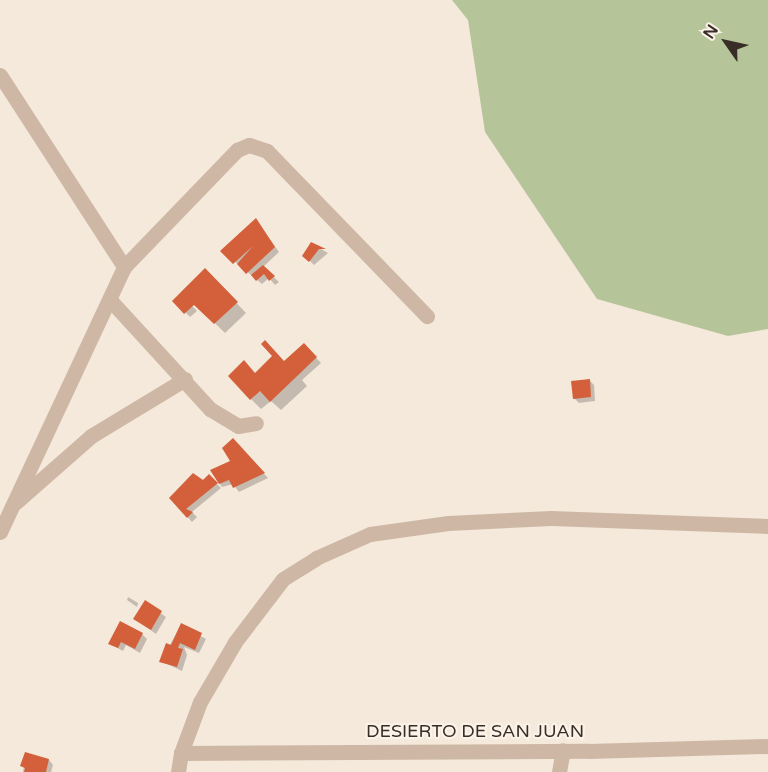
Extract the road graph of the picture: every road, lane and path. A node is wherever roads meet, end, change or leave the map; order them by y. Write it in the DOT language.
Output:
graph roads {
  1 [pos="0,75"];
  2 [pos="124,267"];
  3 [pos="111,301"];
  4 [pos="427,316"];
  5 [pos="185,379"];
  6 [pos="256,423"];
  7 [pos="9,508"];
  8 [pos="768,526"];
  9 [pos="0,532"];
  10 [pos="768,746"];
  11 [pos="563,750"];
  12 [pos="181,753"];
  13 [pos="178,772"];
  14 [pos="559,772"];
  1 -- 2 [label="street"];
  2 -- 3 [label="street"];
  2 -- 4 [label="street"];
  3 -- 5 [label="street"];
  3 -- 7 [label="street"];
  5 -- 6 [label="street"];
  5 -- 7 [label="street"];
  7 -- 9 [label="street"];
  8 -- 12 [label="street"];
  10 -- 11 [label="street, DESIERTO DE SAN JUAN"];
  11 -- 12 [label="street, DESIERTO DE SAN JUAN"];
  11 -- 14 [label="street"];
  12 -- 13 [label="street"];
}
